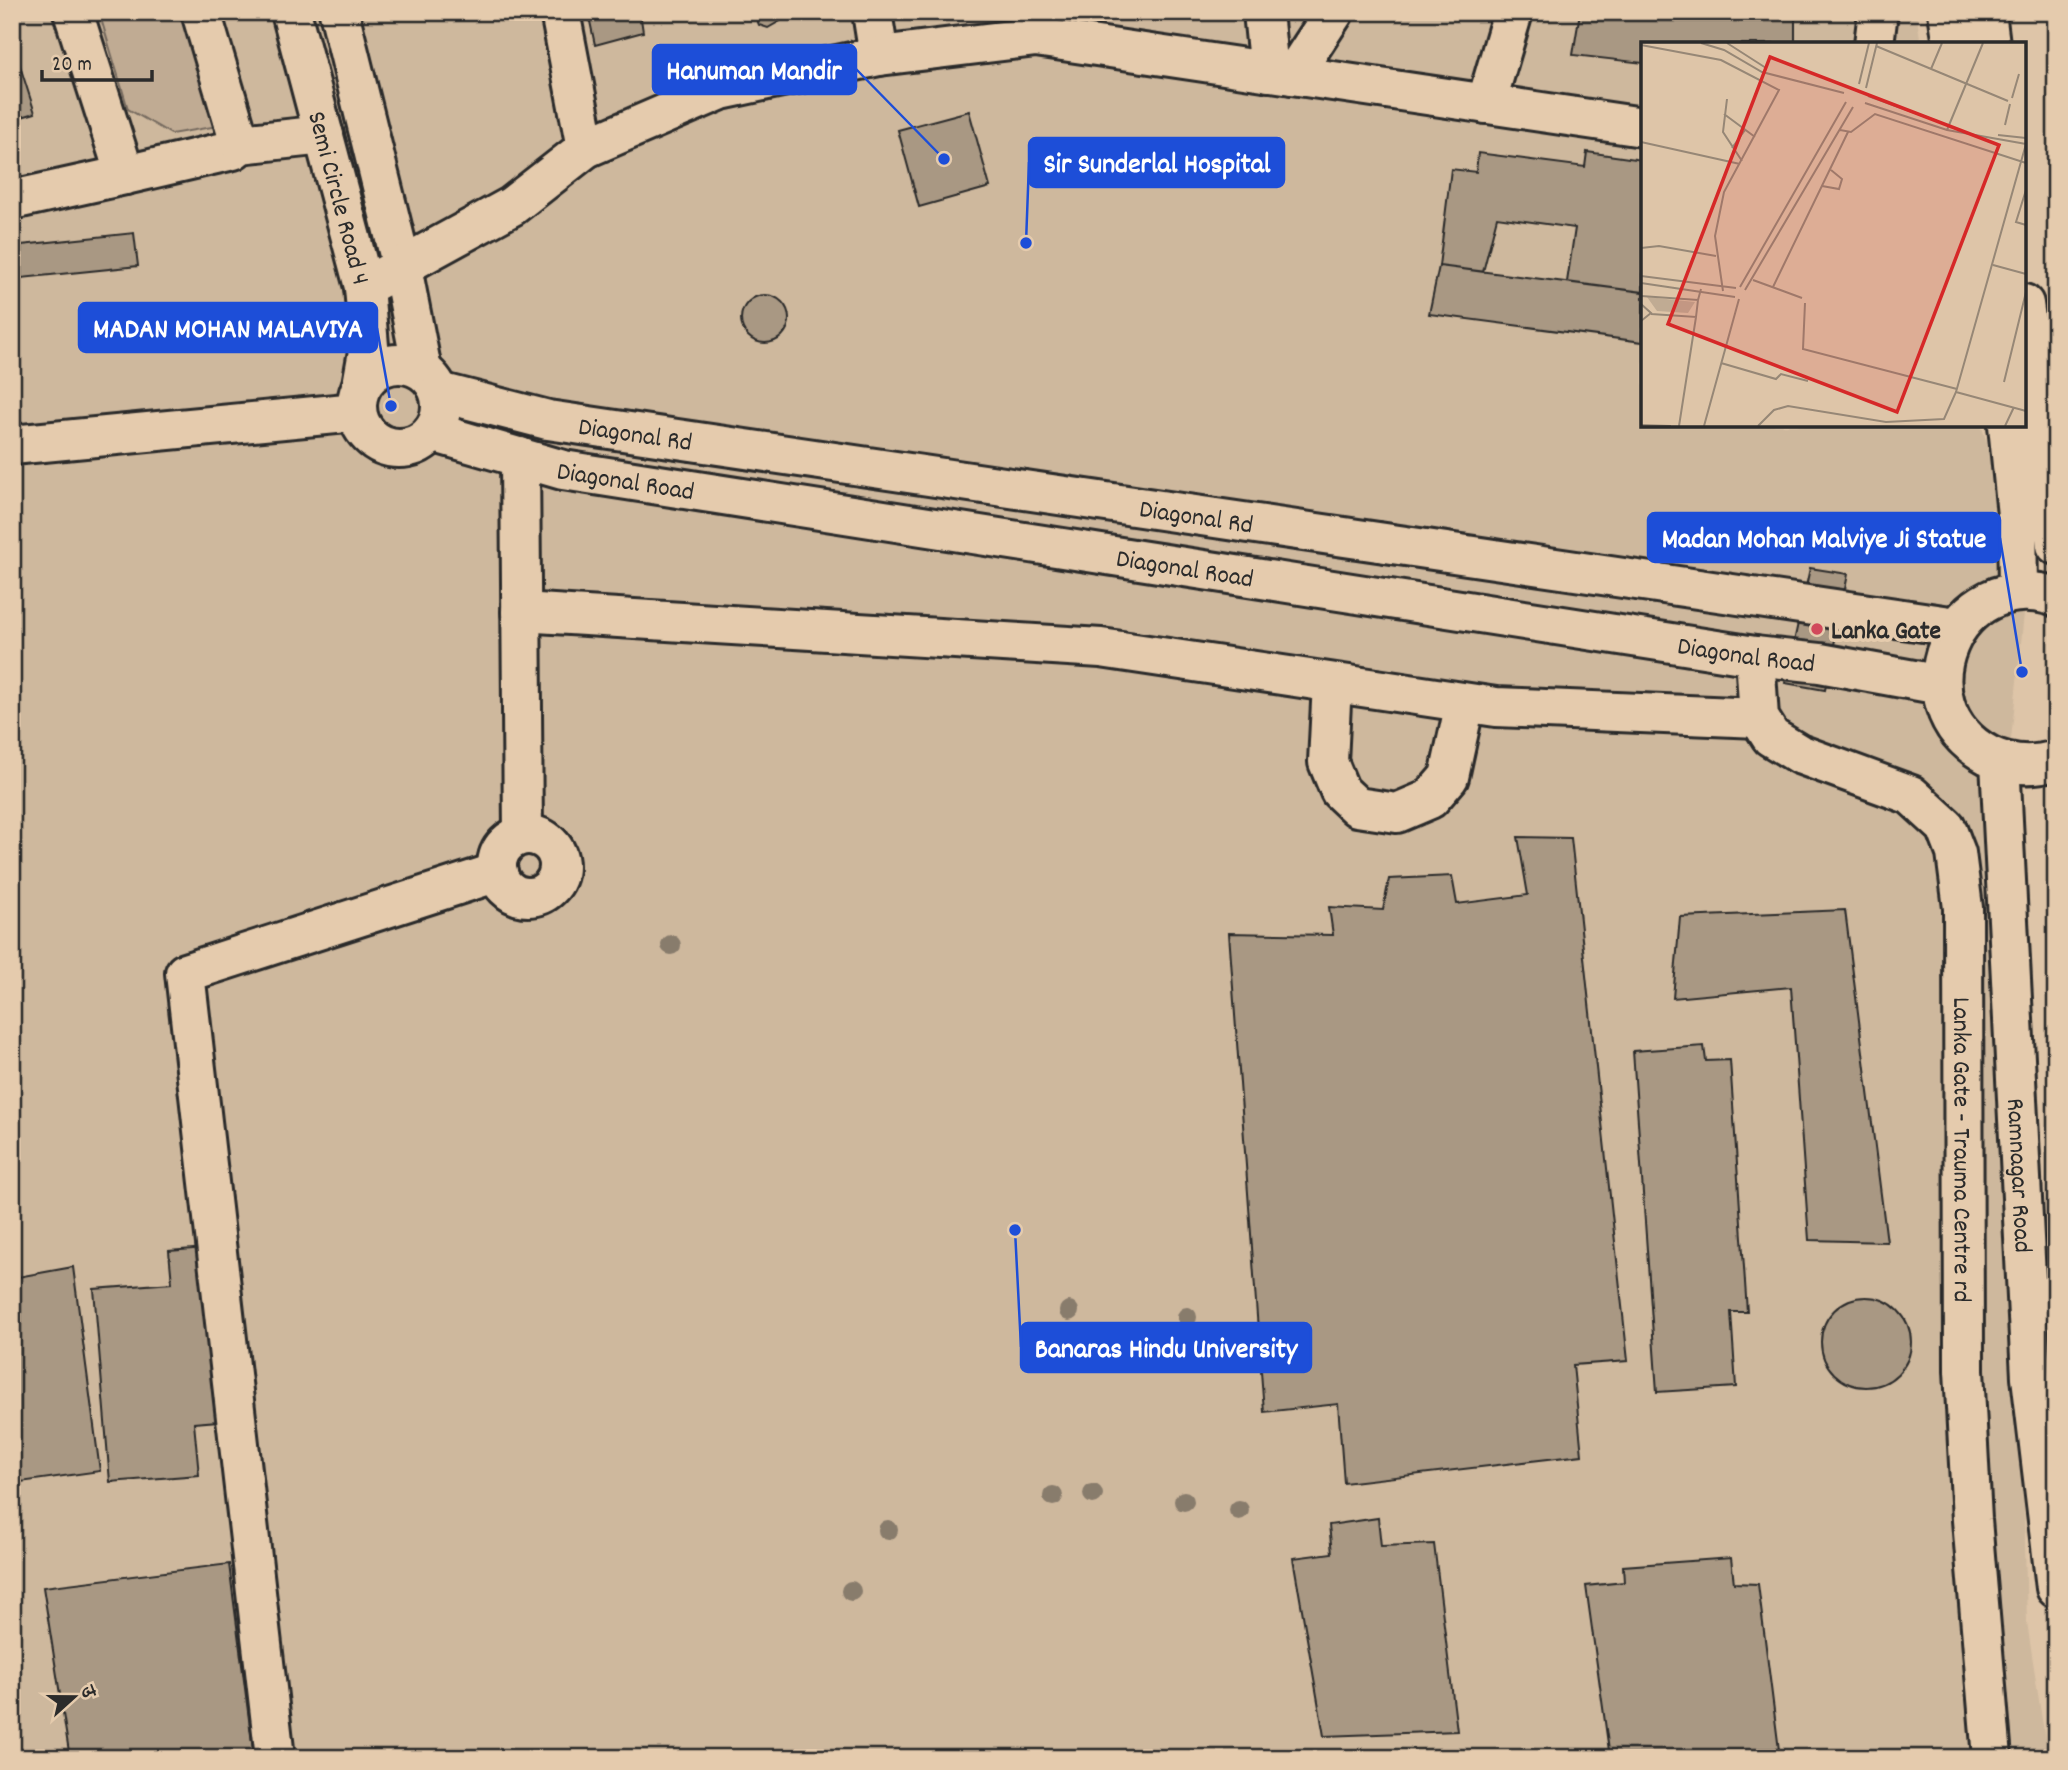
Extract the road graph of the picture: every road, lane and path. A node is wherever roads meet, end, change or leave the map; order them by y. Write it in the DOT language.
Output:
graph roads {
  1 [pos="73,12"];
  2 [pos="201,12"];
  3 [pos="291,12"];
  4 [pos="339,12"];
  5 [pos="560,12"];
  6 [pos="872,12"];
  7 [pos="1263,12"];
  8 [pos="1334,12"];
  9 [pos="1878,12"];
  10 [pos="1948,12"];
  11 [pos="1986,12"];
  12 [pos="1506,14"];
  13 [pos="1874,42"];
  14 [pos="1953,42"];
  15 [pos="1990,42"];
  16 [pos="879,56"];
  17 [pos="1281,73"];
  18 [pos="1486,104"];
  19 [pos="1641,127"];
  20 [pos="324,135"];
  21 [pos="240,144"];
  22 [pos="586,148"];
  23 [pos="125,175"];
  24 [pos="12,200"];
  25 [pos="402,267"];
  26 [pos="364,287"];
  27 [pos="2026,319"];
  28 [pos="430,381"];
  29 [pos="359,399"];
  30 [pos="2008,427"];
  31 [pos="432,432"];
  32 [pos="12,445"];
  33 [pos="520,457"];
  34 [pos="2056,545"];
  35 [pos="2018,591"];
  36 [pos="2056,597"];
  37 [pos="521,612"];
  38 [pos="1957,627"];
  39 [pos="1755,656"];
  40 [pos="1332,683"];
  41 [pos="1941,685"];
  42 [pos="1465,703"];
  43 [pos="1759,718"];
  44 [pos="2056,760"];
  45 [pos="2000,761"];
  46 [pos="523,835"];
  47 [pos="498,872"];
  48 [pos="2043,1375"];
  49 [pos="2056,1588"];
  50 [pos="275,1758"];
  51 [pos="1992,1758"];
  1 -- 23 [label="main road"];
  2 -- 21 [label="main road"];
  3 -- 20 [label="main road, Semi Circle Road 4"];
  4 -- 25 [label="main road, Semi Circle Road 4"];
  5 -- 22 [label="main road"];
  6 -- 16 [label="main road"];
  7 -- 17 [label="main road"];
  8 -- 17 [label="main road"];
  9 -- 13 [label="main road"];
  10 -- 14 [label="main road"];
  11 -- 15 [label="main road"];
  12 -- 18 [label="main road"];
  16 -- 17 [label="main road"];
  16 -- 22 [label="main road"];
  17 -- 18 [label="main road"];
  18 -- 19 [label="main road"];
  20 -- 21 [label="main road"];
  20 -- 26 [label="main road, Semi Circle Road 4"];
  21 -- 23 [label="main road"];
  22 -- 25 [label="main road"];
  23 -- 24 [label="main road"];
  25 -- 26 [label="main road"];
  25 -- 28 [label="main road, Semi Circle Road 4"];
  26 -- 29 [label="main road, Semi Circle Road 4"];
  27 -- 34 [label="main road"];
  28 -- 29 [label="main road"];
  28 -- 31 [label="main road"];
  28 -- 38 [label="main road, Diagonal Rd"];
  29 -- 31 [label="main road"];
  29 -- 32 [label="main road"];
  30 -- 35 [label="main road"];
  31 -- 33 [label="main road, Diagonal Road"];
  33 -- 37 [label="main road"];
  33 -- 39 [label="main road, Diagonal Road"];
  35 -- 36 [label="main road"];
  35 -- 38 [label="main road"];
  37 -- 40 [label="main road"];
  37 -- 46 [label="main road"];
  38 -- 41 [label="main road"];
  39 -- 41 [label="main road, Diagonal Road"];
  39 -- 43 [label="main road"];
  40 -- 42 [label="main road"];
  40 -- 42 [label="main road"];
  41 -- 45 [label="main road"];
  42 -- 43 [label="main road"];
  43 -- 51 [label="main road, Lanka Gate - Trauma Centre rd"];
  44 -- 45 [label="main road"];
  45 -- 48 [label="main road, Ramnagar Road"];
  46 -- 47 [label="main road"];
  46 -- 47 [label="main road"];
  47 -- 50 [label="main road"];
  48 -- 49 [label="main road, Ramnagar Road"];
}
